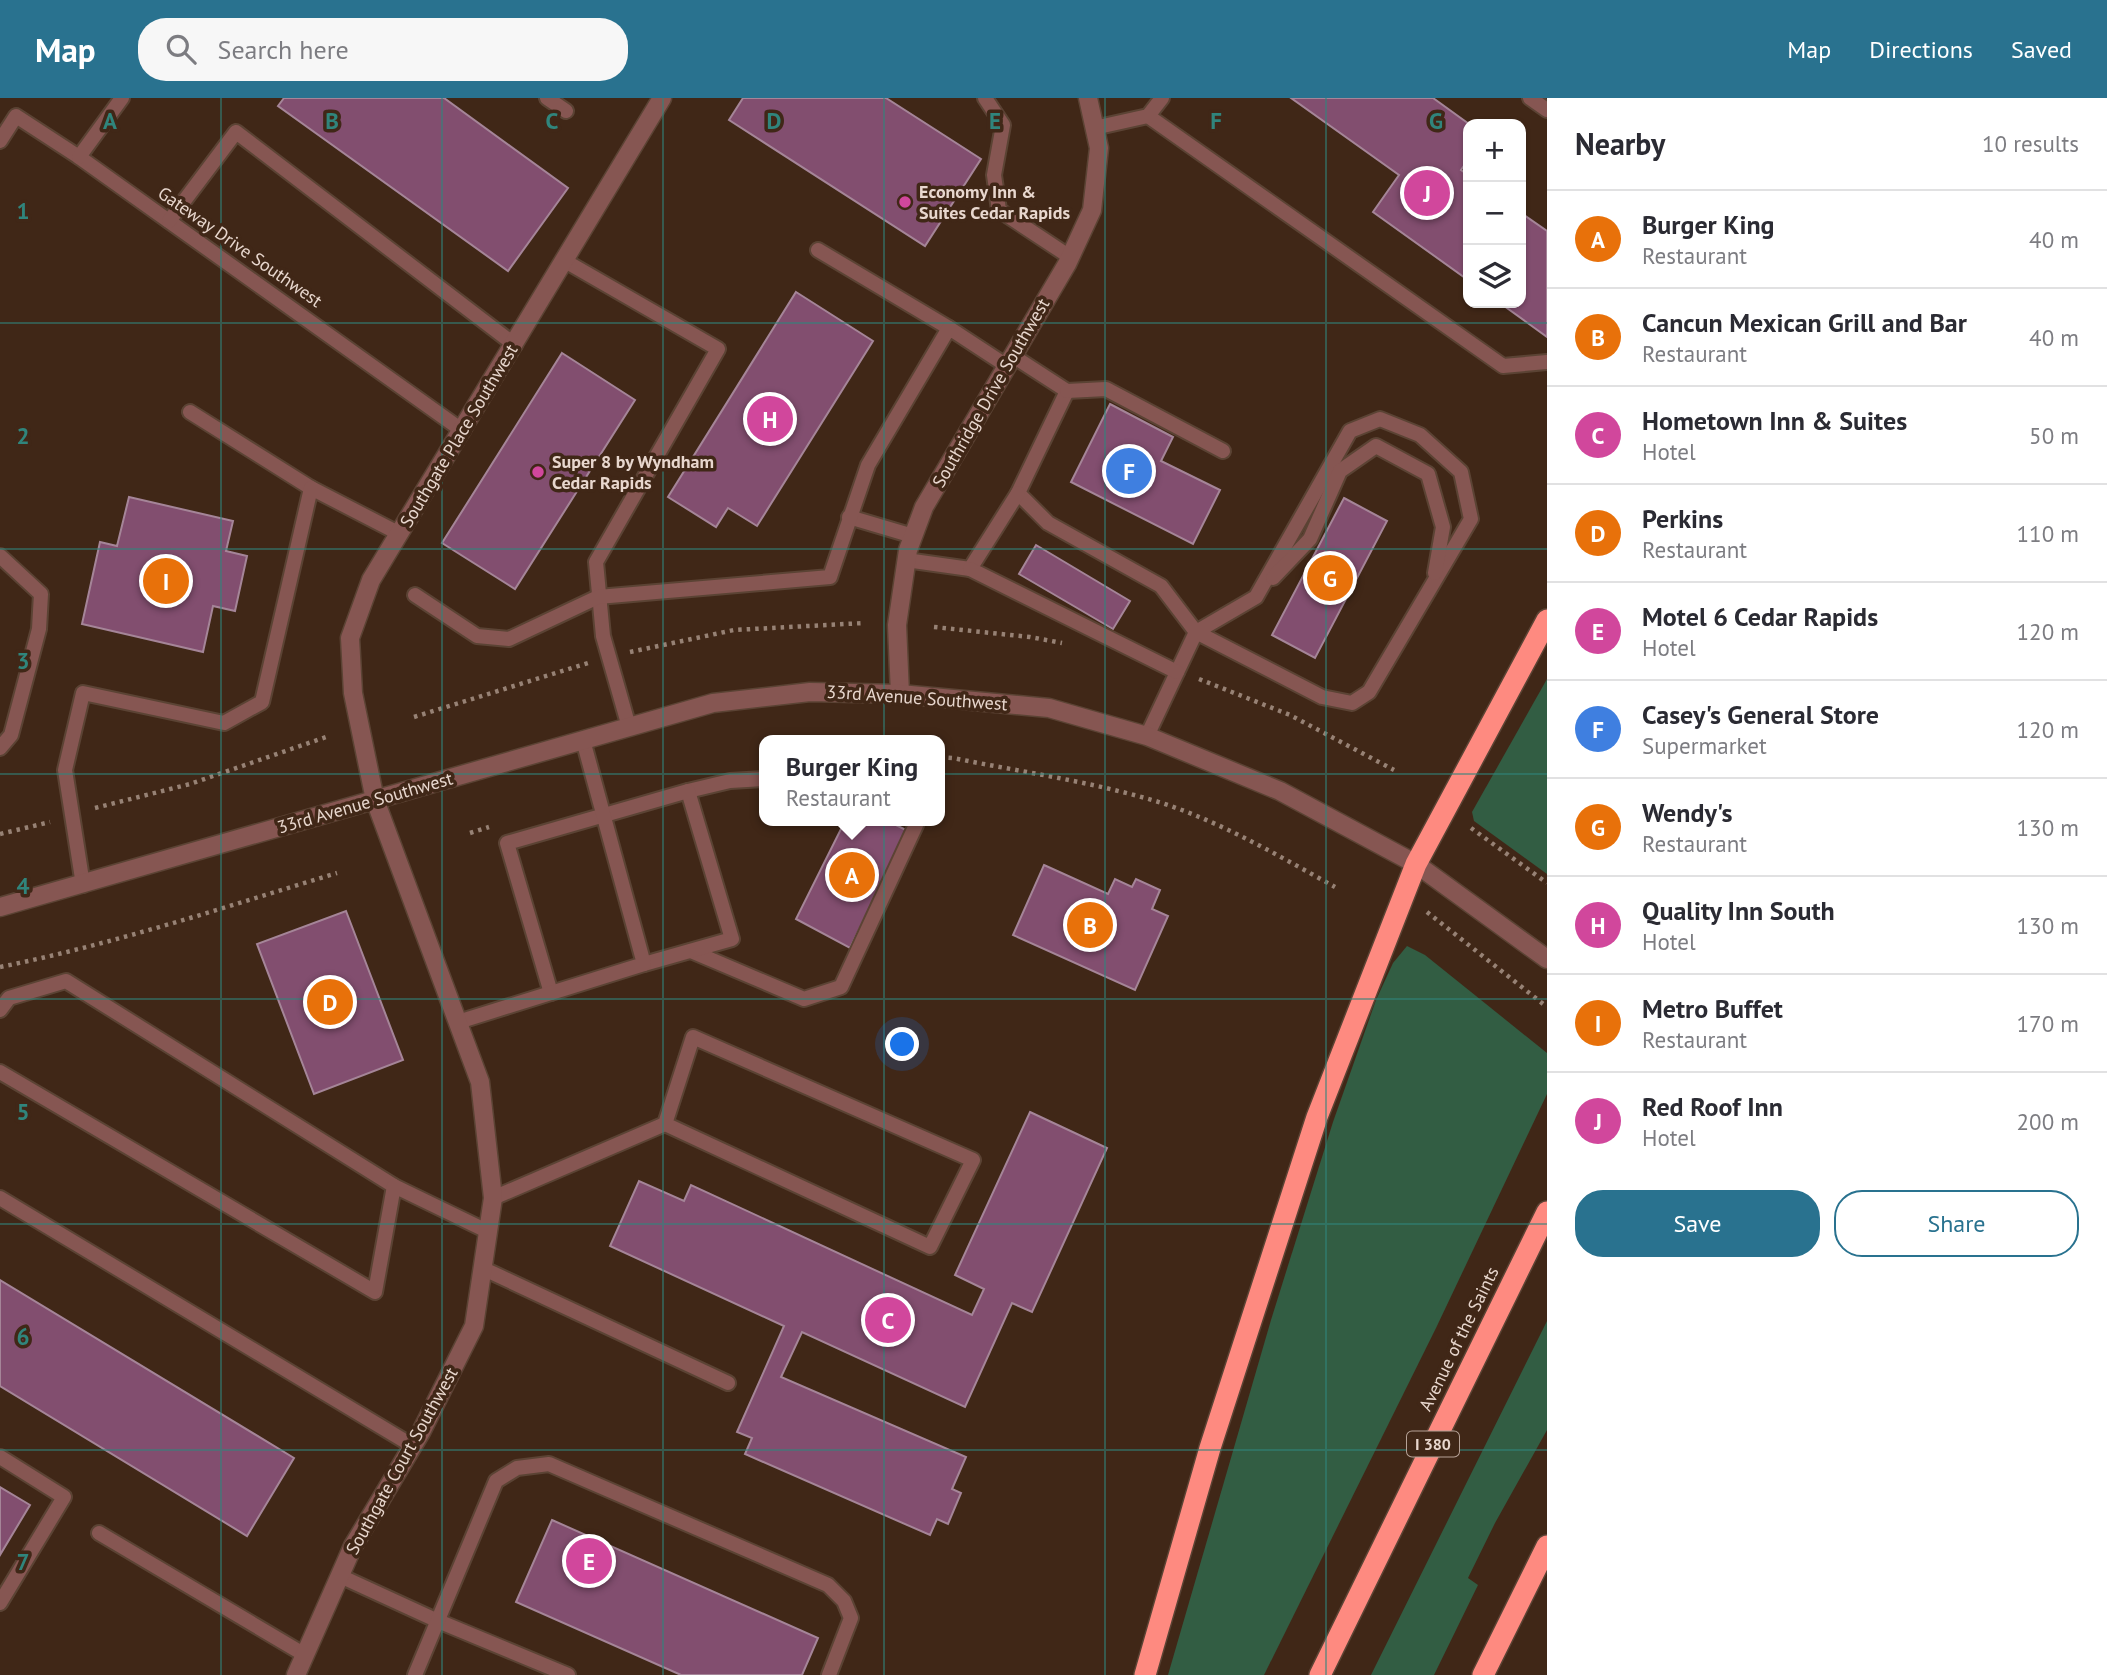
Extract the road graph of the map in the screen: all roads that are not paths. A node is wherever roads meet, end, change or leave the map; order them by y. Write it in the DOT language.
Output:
graph roads {
  1 [pos="122,98"];
  2 [pos="547,98"];
  3 [pos="662,98"];
  4 [pos="985,98"];
  5 [pos="1088,98"];
  6 [pos="1162,98"];
  7 [pos="1530,98"];
  8 [pos="1547,110"];
  9 [pos="566,111"];
  10 [pos="1148,116"];
  11 [pos="1094,128"];
  12 [pos="0,141"];
  13 [pos="79,157"];
  14 [pos="169,221"];
  15 [pos="818,250"];
  16 [pos="1070,257"];
  17 [pos="565,261"];
  18 [pos="949,328"];
  19 [pos="515,345"];
  20 [pos="1010,361"];
  21 [pos="1547,362"];
  22 [pos="1067,391"];
  23 [pos="190,412"];
  24 [pos="463,431"];
  25 [pos="1223,451"];
  26 [pos="311,488"];
  27 [pos="1018,493"];
  28 [pos="849,517"];
  29 [pos="400,534"];
  30 [pos="913,536"];
  31 [pos="0,556"];
  32 [pos="906,559"];
  33 [pos="970,569"];
  34 [pos="1434,582"];
  35 [pos="415,595"];
  36 [pos="598,597"];
  37 [pos="1256,597"];
  38 [pos="1547,620"];
  39 [pos="1196,632"];
  40 [pos="1177,672"];
  41 [pos="900,694"];
  42 [pos="629,727"];
  43 [pos="1147,736"];
  44 [pos="583,740"];
  45 [pos="0,748"];
  46 [pos="759,779"];
  47 [pos="688,790"];
  48 [pos="375,800"];
  49 [pos="604,815"];
  50 [pos="916,826"];
  51 [pos="1416,864"];
  52 [pos="83,885"];
  53 [pos="0,907"];
  54 [pos="691,951"];
  55 [pos="1547,959"];
  56 [pos="644,964"];
  57 [pos="551,993"];
  58 [pos="0,1010"];
  59 [pos="458,1023"];
  60 [pos="0,1072"];
  61 [pos="665,1124"];
  62 [pos="394,1185"];
  63 [pos="0,1198"];
  64 [pos="493,1198"];
  65 [pos="1547,1212"];
  66 [pos="489,1232"];
  67 [pos="484,1269"];
  68 [pos="728,1383"];
  69 [pos="413,1446"];
  70 [pos="0,1457"];
  71 [pos="99,1533"];
  72 [pos="1547,1546"];
  73 [pos="340,1576"];
  74 [pos="0,1603"];
  75 [pos="438,1621"];
  76 [pos="305,1655"];
  77 [pos="296,1675"];
  78 [pos="415,1675"];
  79 [pos="568,1675"];
  80 [pos="829,1675"];
  81 [pos="1145,1675"];
  82 [pos="1320,1675"];
  83 [pos="1483,1675"];
  1 -- 13 [label="lane"];
  2 -- 9 [label="lane"];
  3 -- 17 [label="street, Southgate Place Southwest"];
  4 -- 16 [label="lane"];
  5 -- 11 [label="street, Southridge Drive Southwest"];
  6 -- 10 [label="lane"];
  7 -- 8 [label="lane"];
  10 -- 11 [label="lane"];
  10 -- 21 [label="lane"];
  11 -- 16 [label="street, Southridge Drive Southwest"];
  12 -- 13 [label="lane, Gateway Drive Southwest"];
  13 -- 14 [label="lane, Gateway Drive Southwest"];
  14 -- 19 [label="lane"];
  14 -- 24 [label="lane, Gateway Drive Southwest"];
  15 -- 18 [label="lane"];
  16 -- 20 [label="street, Southridge Drive Southwest"];
  17 -- 19 [label="street, Southgate Place Southwest"];
  17 -- 36 [label="lane"];
  18 -- 20 [label="lane"];
  18 -- 28 [label="lane"];
  19 -- 24 [label="street, Southgate Place Southwest"];
  20 -- 22 [label="lane"];
  20 -- 30 [label="street, Southridge Drive Southwest"];
  22 -- 25 [label="lane"];
  22 -- 27 [label="lane"];
  23 -- 26 [label="lane"];
  24 -- 29 [label="street, Southgate Place Southwest"];
  26 -- 29 [label="lane"];
  26 -- 52 [label="lane"];
  27 -- 33 [label="lane"];
  27 -- 39 [label="lane"];
  28 -- 30 [label="lane"];
  28 -- 36 [label="lane"];
  29 -- 48 [label="street, Southgate Place Southwest"];
  30 -- 32 [label="street, Southridge Drive Southwest"];
  31 -- 45 [label="lane"];
  32 -- 33 [label="lane"];
  32 -- 41 [label="street, Southridge Drive Southwest"];
  33 -- 40 [label="lane"];
  34 -- 37 [label="lane"];
  34 -- 37 [label="lane"];
  34 -- 39 [label="lane"];
  35 -- 36 [label="lane"];
  36 -- 42 [label="lane"];
  37 -- 39 [label="lane"];
  38 -- 51 [label="highway"];
  39 -- 40 [label="lane"];
  40 -- 43 [label="lane"];
  41 -- 42 [label="street, 33rd Avenue Southwest"];
  41 -- 43 [label="street, 33rd Avenue Southwest"];
  42 -- 44 [label="street, 33rd Avenue Southwest"];
  43 -- 51 [label="street, 33rd Avenue Southwest"];
  44 -- 48 [label="street, 33rd Avenue Southwest"];
  44 -- 49 [label="lane"];
  46 -- 47 [label="lane"];
  47 -- 49 [label="lane"];
  47 -- 54 [label="lane"];
  48 -- 52 [label="street, 33rd Avenue Southwest"];
  48 -- 59 [label="street, Southgate Court Southwest"];
  49 -- 56 [label="lane"];
  49 -- 57 [label="lane"];
  50 -- 54 [label="lane"];
  51 -- 55 [label="street, 33rd Avenue Southwest"];
  51 -- 81 [label="highway"];
  52 -- 53 [label="street, 33rd Avenue Southwest"];
  54 -- 56 [label="lane"];
  56 -- 57 [label="lane"];
  57 -- 59 [label="lane"];
  58 -- 62 [label="lane"];
  59 -- 64 [label="street, Southgate Court Southwest"];
  60 -- 62 [label="lane"];
  61 -- 61 [label="lane"];
  61 -- 64 [label="lane"];
  62 -- 66 [label="lane"];
  63 -- 69 [label="lane"];
  64 -- 66 [label="street, Southgate Court Southwest"];
  65 -- 82 [label="highway, Avenue of the Saints / I 380"];
  66 -- 67 [label="street, Southgate Court Southwest"];
  67 -- 68 [label="lane"];
  67 -- 69 [label="street, Southgate Court Southwest"];
  69 -- 73 [label="street, Southgate Court Southwest"];
  70 -- 74 [label="lane"];
  71 -- 76 [label="lane"];
  72 -- 83 [label="highway"];
  73 -- 75 [label="lane"];
  73 -- 76 [label="street, Southgate Court Southwest"];
  75 -- 78 [label="lane"];
  75 -- 79 [label="lane"];
  75 -- 80 [label="lane"];
  76 -- 77 [label="street, Southgate Court Southwest"];
}
